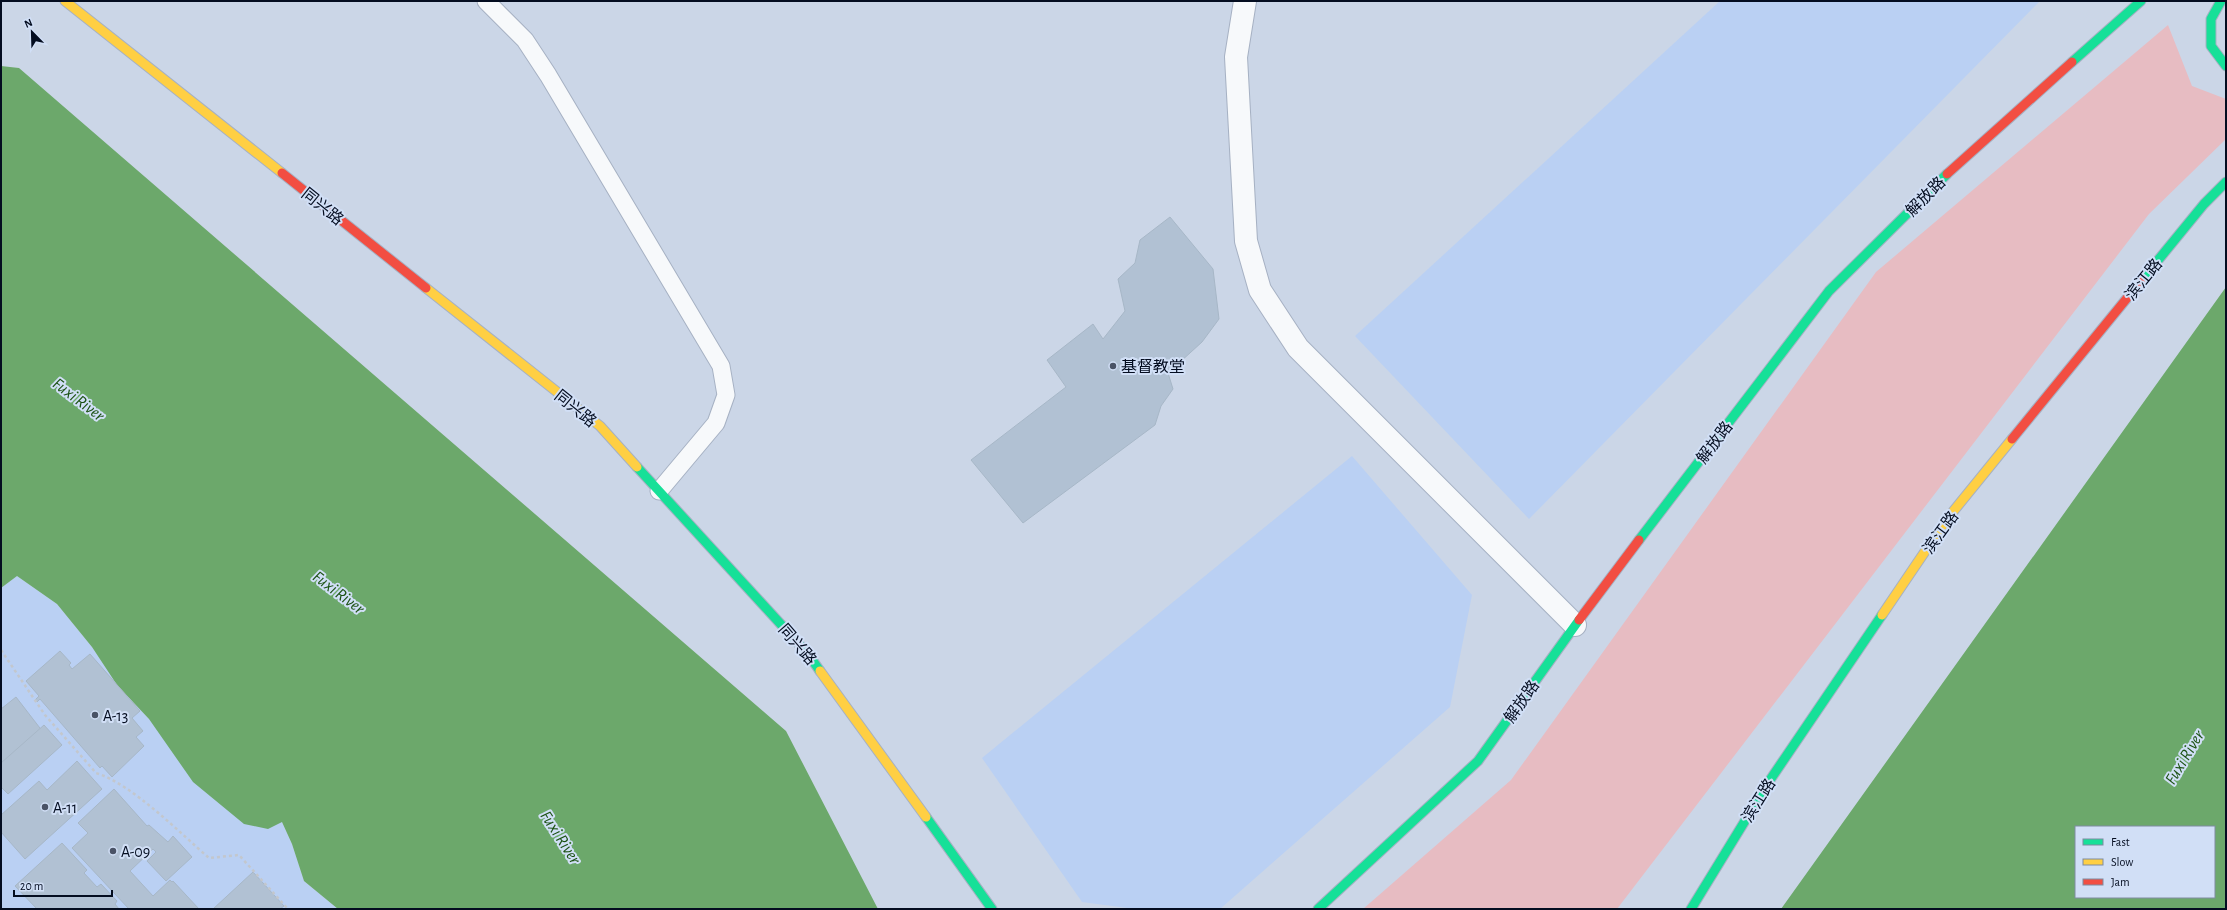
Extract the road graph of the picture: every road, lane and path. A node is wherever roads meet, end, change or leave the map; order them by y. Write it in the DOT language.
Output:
graph roads {
  1 [pos="65,1"];
  2 [pos="486,1"];
  3 [pos="1245,1"];
  4 [pos="2141,1"];
  5 [pos="2221,1"];
  6 [pos="2226,66"];
  7 [pos="2226,182"];
  8 [pos="659,491"];
  9 [pos="1575,625"];
  10 [pos="1,650"];
  11 [pos="288,909"];
  12 [pos="992,909"];
  13 [pos="1318,909"];
  14 [pos="1690,909"];
  1 -- 8 [label="main road, 同兴路"];
  2 -- 8 [label="lane"];
  3 -- 9 [label="street"];
  4 -- 9 [label="main road, 解放路"];
  5 -- 6 [label="main road"];
  7 -- 14 [label="main road, 滨江路"];
  8 -- 12 [label="main road, 同兴路"];
  9 -- 13 [label="main road, 解放路"];
  10 -- 11 [label="path"];
}
